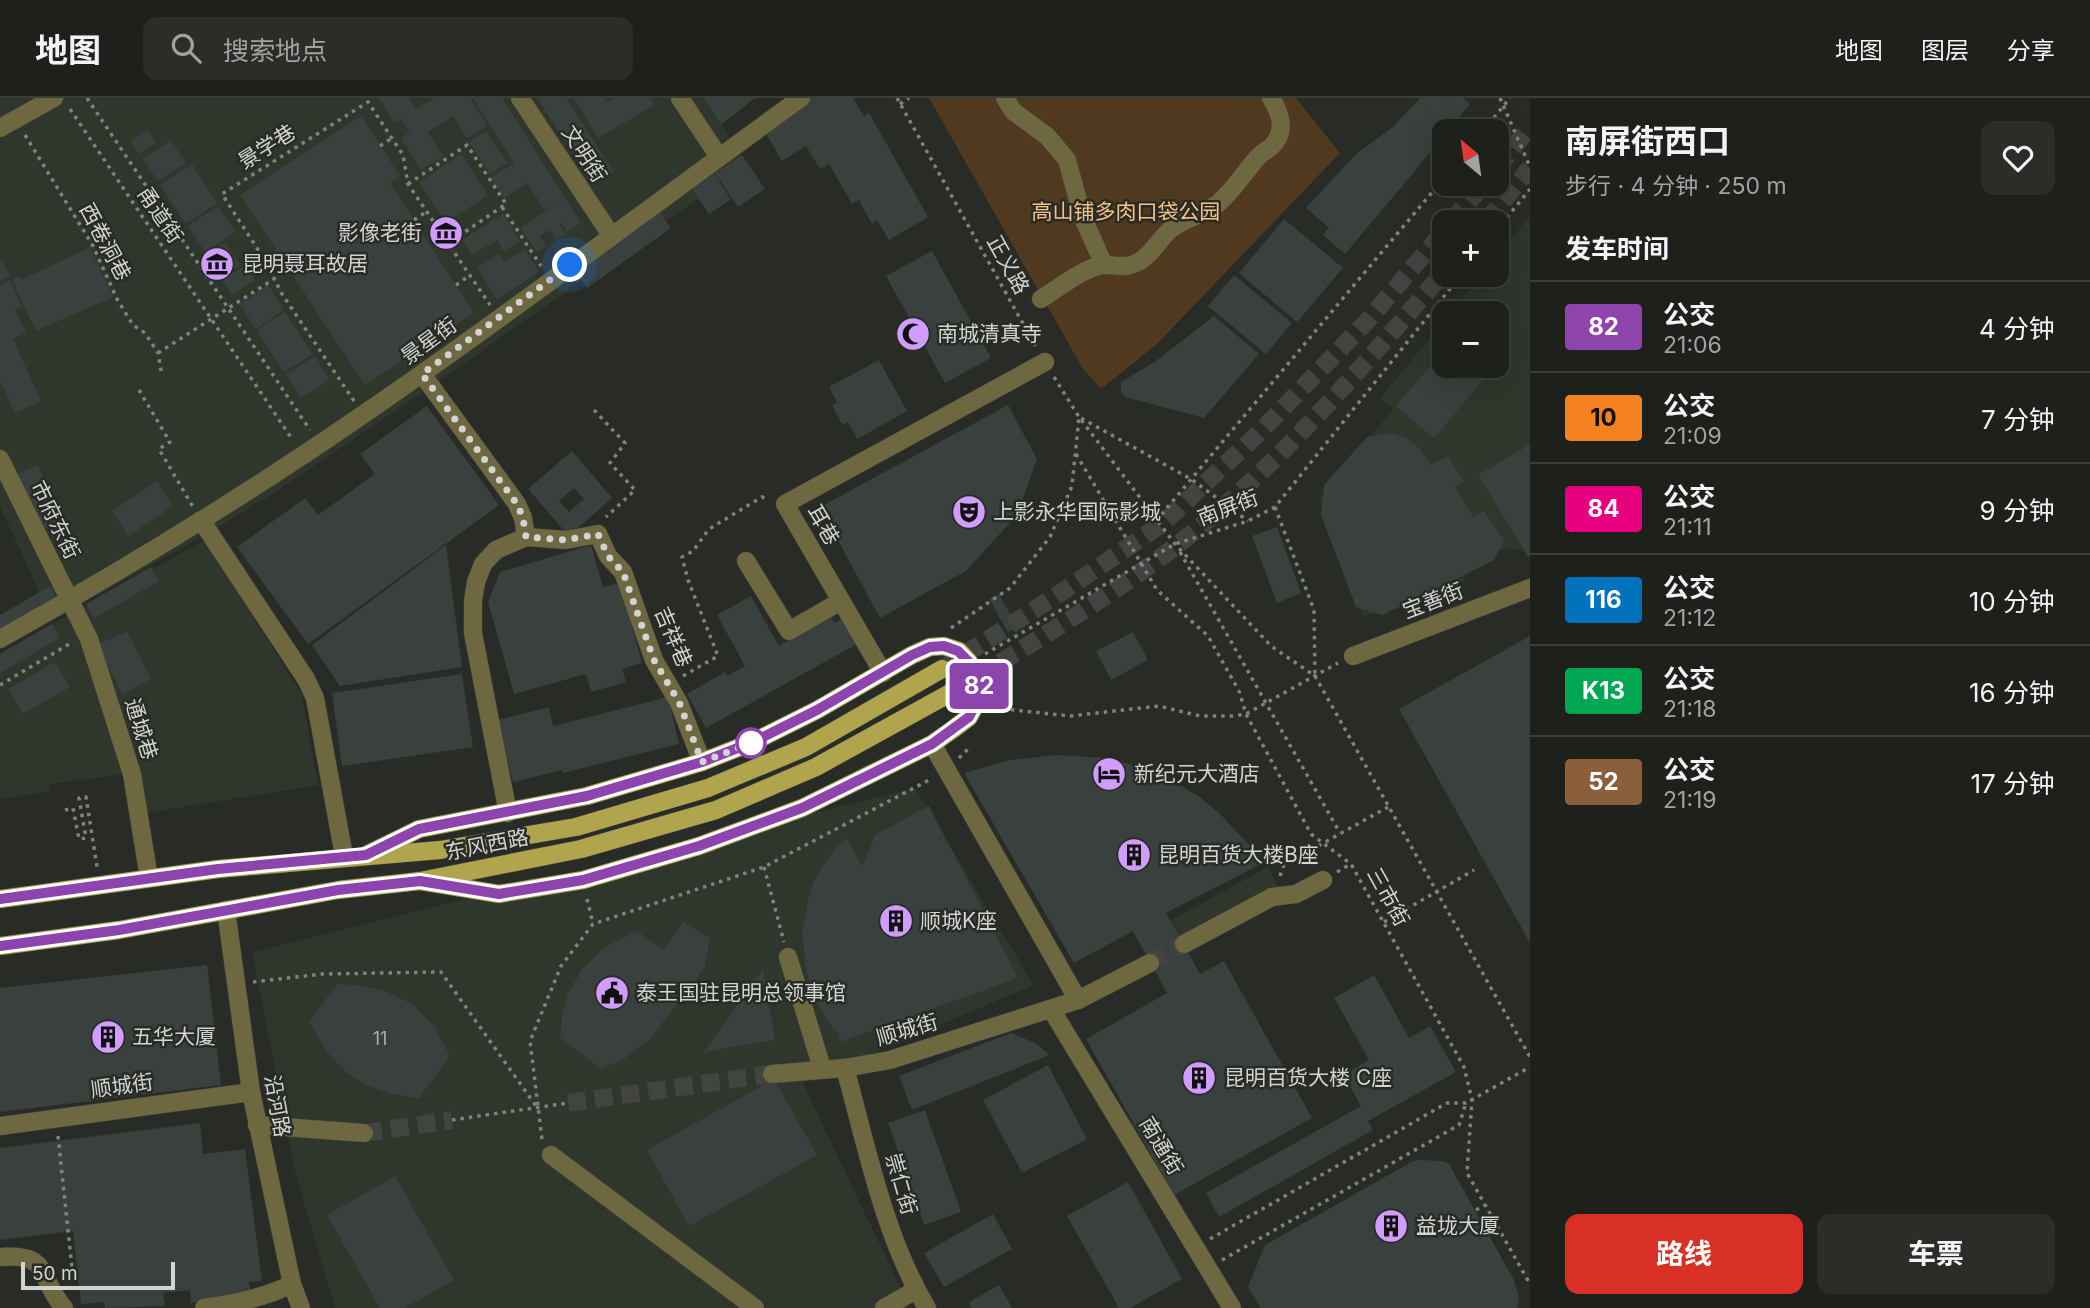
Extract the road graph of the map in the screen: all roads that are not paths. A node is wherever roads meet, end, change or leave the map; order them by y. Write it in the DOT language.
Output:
graph roads {
  1 [pos="520,98"];
  2 [pos="680,98"];
  3 [pos="801,98"];
  4 [pos="1005,98"];
  5 [pos="1271,98"];
  6 [pos="60,101"];
  7 [pos="6,130"];
  8 [pos="719,157"];
  9 [pos="611,235"];
  10 [pos="1104,265"];
  11 [pos="1041,299"];
  12 [pos="1045,362"];
  13 [pos="422,374"];
  14 [pos="0,460"];
  15 [pos="201,520"];
  16 [pos="526,537"];
  17 [pos="746,561"];
  18 [pos="1530,588"];
  19 [pos="70,600"];
  20 [pos="841,601"];
  21 [pos="0,639"];
  22 [pos="1353,656"];
  23 [pos="942,669"];
  24 [pos="883,673"];
  25 [pos="954,691"];
  26 [pos="932,744"];
  27 [pos="702,762"];
  28 [pos="508,813"];
  29 [pos="366,855"];
  30 [pos="344,856"];
  31 [pos="149,878"];
  32 [pos="1323,880"];
  33 [pos="420,881"];
  34 [pos="0,899"];
  35 [pos="226,910"];
  36 [pos="1184,944"];
  37 [pos="0,946"];
  38 [pos="788,957"];
  39 [pos="1150,963"];
  40 [pos="1078,1000"];
  41 [pos="1051,1009"];
  42 [pos="822,1068"];
  43 [pos="845,1068"];
  44 [pos="772,1074"];
  45 [pos="251,1092"];
  46 [pos="257,1125"];
  47 [pos="0,1126"];
  48 [pos="364,1133"];
  49 [pos="551,1155"];
  50 [pos="0,1257"];
  51 [pos="292,1284"];
  52 [pos="916,1290"];
  53 [pos="62,1304"];
  54 [pos="204,1308"];
  55 [pos="301,1308"];
  56 [pos="755,1308"];
  57 [pos="884,1308"];
  58 [pos="927,1308"];
  59 [pos="1232,1308"];
  1 -- 9 [label="street, 文明街"];
  2 -- 8 [label="street"];
  3 -- 8 [label="street, 景星街"];
  4 -- 10 [label="street"];
  5 -- 10 [label="street"];
  6 -- 7 [label="street"];
  8 -- 9 [label="street, 景星街"];
  9 -- 13 [label="street, 景星街"];
  10 -- 11 [label="street"];
  12 -- 20 [label="street, 耳巷"];
  13 -- 15 [label="street, 景星街"];
  13 -- 16 [label="street"];
  14 -- 19 [label="street, 市府东街"];
  15 -- 19 [label="street, 景星街"];
  15 -- 30 [label="street"];
  16 -- 27 [label="street, 吉祥巷"];
  16 -- 28 [label="street"];
  17 -- 20 [label="street"];
  18 -- 22 [label="street, 宝善街"];
  19 -- 21 [label="street, 景星街"];
  19 -- 31 [label="street, 通城巷"];
  20 -- 24 [label="street, 耳巷"];
  23 -- 29 [label="main road, 东风西路"];
  24 -- 26 [label="main road"];
  24 -- 27 [label="main road"];
  25 -- 33 [label="main road, 东风西路"];
  26 -- 33 [label="main road"];
  26 -- 40 [label="street"];
  27 -- 28 [label="main road"];
  28 -- 29 [label="main road"];
  29 -- 30 [label="main road, 东风西路"];
  30 -- 31 [label="main road, 东风西路"];
  31 -- 34 [label="main road, 东风西路"];
  32 -- 36 [label="street"];
  33 -- 35 [label="main road, 东风西路"];
  35 -- 37 [label="main road, 东风西路"];
  35 -- 45 [label="street, 沿河路"];
  38 -- 42 [label="street"];
  39 -- 40 [label="street, 顺城街"];
  40 -- 41 [label="street, 顺城街"];
  41 -- 43 [label="street, 顺城街"];
  41 -- 59 [label="street, 南通街"];
  42 -- 43 [label="street, 顺城街"];
  42 -- 44 [label="street, 顺城街"];
  43 -- 52 [label="street, 崇仁街"];
  45 -- 46 [label="street, 沿河路"];
  45 -- 47 [label="street, 顺城街"];
  46 -- 48 [label="street"];
  46 -- 51 [label="street, 沿河路"];
  49 -- 56 [label="street"];
  50 -- 53 [label="street"];
  51 -- 54 [label="street"];
  51 -- 55 [label="street, 沿河路"];
  52 -- 57 [label="street"];
  52 -- 58 [label="street, 崇仁街"];
}
